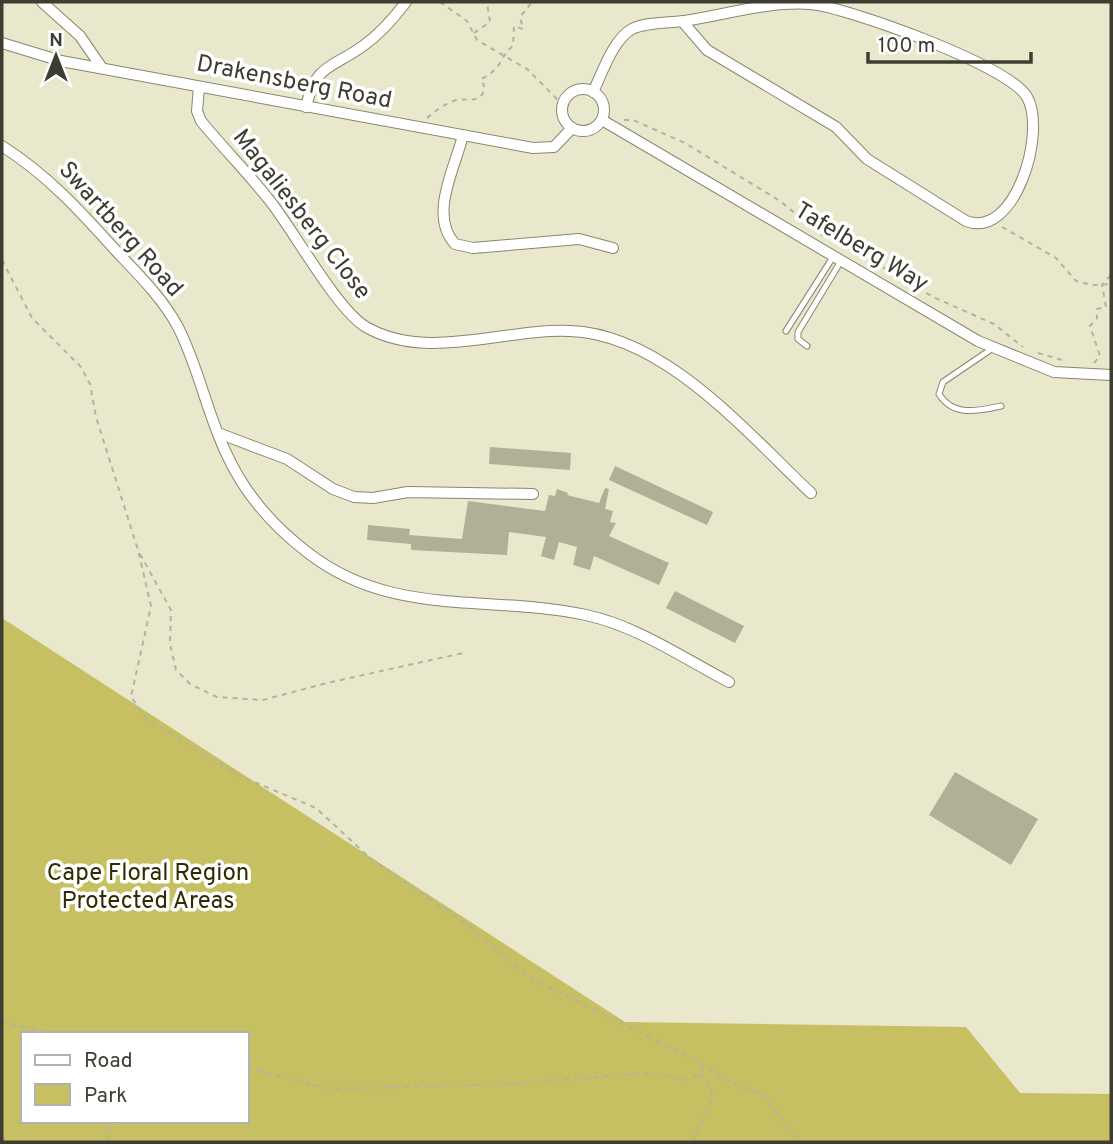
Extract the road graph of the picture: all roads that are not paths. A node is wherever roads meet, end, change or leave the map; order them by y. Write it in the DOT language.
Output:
graph roads {
  1 [pos="42,2"];
  2 [pos="406,2"];
  3 [pos="682,21"];
  4 [pos="2,43"];
  5 [pos="102,68"];
  6 [pos="199,87"];
  7 [pos="593,92"];
  8 [pos="306,107"];
  9 [pos="602,120"];
  10 [pos="572,128"];
  11 [pos="463,135"];
  12 [pos="2,146"];
  13 [pos="613,248"];
  14 [pos="838,259"];
  15 [pos="786,331"];
  16 [pos="807,346"];
  17 [pos="995,349"];
  18 [pos="1111,375"];
  19 [pos="1001,406"];
  20 [pos="218,433"];
  21 [pos="811,493"];
  22 [pos="533,494"];
  23 [pos="729,682"];
  1 -- 5 [label="street"];
  2 -- 8 [label="street"];
  3 -- 3 [label="street"];
  3 -- 7 [label="street"];
  4 -- 5 [label="street, Drakensberg Road"];
  5 -- 6 [label="street, Drakensberg Road"];
  6 -- 8 [label="street, Drakensberg Road"];
  6 -- 21 [label="street, Magaliesberg Close"];
  7 -- 9 [label="street"];
  7 -- 10 [label="street"];
  8 -- 11 [label="street, Drakensberg Road"];
  9 -- 10 [label="street"];
  9 -- 14 [label="street, Tafelberg Way"];
  10 -- 11 [label="street, Drakensberg Road"];
  11 -- 13 [label="street"];
  12 -- 20 [label="street, Swartberg Road"];
  14 -- 15 [label="lane"];
  14 -- 16 [label="lane"];
  14 -- 17 [label="street, Tafelberg Way"];
  17 -- 18 [label="street, Tafelberg Way"];
  17 -- 19 [label="lane"];
  20 -- 22 [label="street"];
  20 -- 23 [label="street, Swartberg Road"];
}
